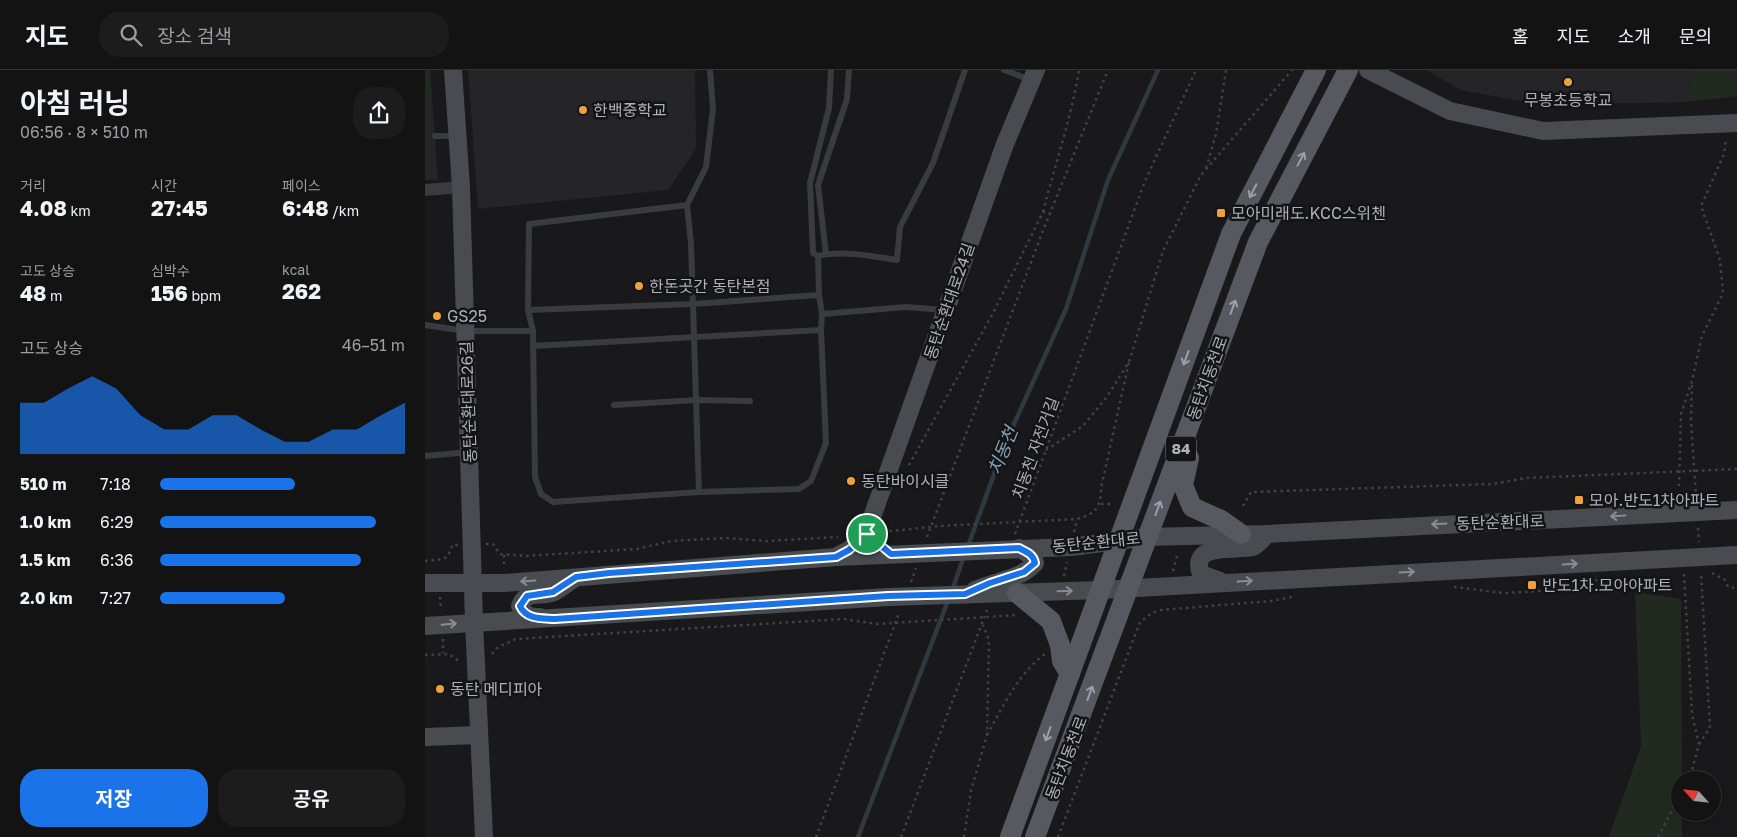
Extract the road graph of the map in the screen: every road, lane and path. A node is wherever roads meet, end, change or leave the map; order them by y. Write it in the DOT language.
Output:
graph roads {
  1 [pos="453,70"];
  2 [pos="710,70"];
  3 [pos="831,70"];
  4 [pos="849,70"];
  5 [pos="965,70"];
  6 [pos="1004,70"];
  7 [pos="1079,70"];
  8 [pos="1108,70"];
  9 [pos="1196,70"];
  10 [pos="1226,70"];
  11 [pos="1292,70"];
  12 [pos="1316,70"];
  13 [pos="1348,70"];
  14 [pos="1368,70"];
  15 [pos="1033,75"];
  16 [pos="1733,123"];
  17 [pos="435,136"];
  18 [pos="457,136"];
  19 [pos="1205,170"];
  20 [pos="461,187"];
  21 [pos="425,190"];
  22 [pos="687,205"];
  23 [pos="1043,212"];
  24 [pos="1050,213"];
  25 [pos="826,254"];
  26 [pos="818,256"];
  27 [pos="819,295"];
  28 [pos="693,304"];
  29 [pos="528,310"];
  30 [pos="946,310"];
  31 [pos="822,314"];
  32 [pos="425,325"];
  33 [pos="821,330"];
  34 [pos="465,331"];
  35 [pos="533,331"];
  36 [pos="695,337"];
  37 [pos="533,346"];
  38 [pos="1129,362"];
  39 [pos="1692,381"];
  40 [pos="697,400"];
  41 [pos="751,401"];
  42 [pos="614,405"];
  43 [pos="1691,420"];
  44 [pos="1182,444"];
  45 [pos="1046,450"];
  46 [pos="469,452"];
  47 [pos="425,456"];
  48 [pos="907,468"];
  49 [pos="1737,469"];
  50 [pos="1679,470"];
  51 [pos="1679,486"];
  52 [pos="699,492"];
  53 [pos="1243,506"];
  54 [pos="1737,510"];
  55 [pos="1077,519"];
  56 [pos="867,534"];
  57 [pos="1241,534"];
  58 [pos="1267,534"];
  59 [pos="840,537"];
  60 [pos="1148,537"];
  61 [pos="1119,540"];
  62 [pos="925,542"];
  63 [pos="493,544"];
  64 [pos="452,545"];
  65 [pos="1022,546"];
  66 [pos="1071,547"];
  67 [pos="1737,555"];
  68 [pos="906,556"];
  69 [pos="836,557"];
  70 [pos="438,560"];
  71 [pos="425,561"];
  72 [pos="1684,574"];
  73 [pos="1675,575"];
  74 [pos="576,577"];
  75 [pos="1602,578"];
  76 [pos="1222,582"];
  77 [pos="432,583"];
  78 [pos="473,584"];
  79 [pos="1129,587"];
  80 [pos="1447,587"];
  81 [pos="908,588"];
  82 [pos="1737,588"];
  83 [pos="1101,590"];
  84 [pos="1060,591"];
  85 [pos="1017,593"];
  86 [pos="965,594"];
  87 [pos="1295,596"];
  88 [pos="895,602"];
  89 [pos="989,606"];
  90 [pos="1006,616"];
  91 [pos="555,619"];
  92 [pos="474,622"];
  93 [pos="982,624"];
  94 [pos="433,626"];
  95 [pos="1051,651"];
  96 [pos="425,654"];
  97 [pos="443,654"];
  98 [pos="491,660"];
  99 [pos="460,662"];
  100 [pos="1070,674"];
  101 [pos="1708,674"];
  102 [pos="987,734"];
  103 [pos="479,735"];
  104 [pos="425,737"];
  105 [pos="1699,744"];
  106 [pos="1692,771"];
  107 [pos="1671,812"];
  108 [pos="484,837"];
  109 [pos="816,837"];
  110 [pos="901,837"];
  111 [pos="964,837"];
  112 [pos="1010,837"];
  113 [pos="1035,837"];
  114 [pos="1059,837"];
  115 [pos="1658,837"];
  1 -- 18 [label="street, 동탄순환대로26길"];
  2 -- 22 [label="lane"];
  3 -- 26 [label="lane"];
  4 -- 25 [label="lane"];
  5 -- 25 [label="lane"];
  6 -- 15 [label="lane"];
  7 -- 23 [label="path"];
  8 -- 24 [label="path"];
  9 -- 45 [label="path, 치동천 자전거길"];
  10 -- 19 [label="path"];
  11 -- 19 [label="path"];
  12 -- 61 [label="main road, 동탄치동천로 / 84, one-way"];
  44 -- 13 [label="main road, 동탄치동천로 / 84, one-way"];
  14 -- 16 [label="street"];
  15 -- 30 [label="street, 동탄순환대로24길"];
  16 -- 39 [label="path"];
  17 -- 18 [label="lane"];
  18 -- 20 [label="street, 동탄순환대로26길"];
  19 -- 38 [label="path"];
  20 -- 21 [label="street"];
  20 -- 34 [label="street, 동탄순환대로26길"];
  22 -- 28 [label="lane"];
  22 -- 29 [label="lane"];
  23 -- 24 [label="path"];
  23 -- 48 [label="path"];
  24 -- 62 [label="path"];
  25 -- 26 [label="lane"];
  26 -- 27 [label="lane"];
  27 -- 28 [label="lane"];
  27 -- 31 [label="lane"];
  28 -- 29 [label="lane"];
  28 -- 36 [label="lane"];
  29 -- 35 [label="lane"];
  30 -- 31 [label="lane"];
  30 -- 56 [label="street, 동탄순환대로24길"];
  31 -- 33 [label="lane"];
  32 -- 34 [label="lane"];
  33 -- 36 [label="lane"];
  33 -- 52 [label="lane"];
  34 -- 35 [label="lane"];
  34 -- 46 [label="street, 동탄순환대로26길"];
  35 -- 37 [label="lane"];
  36 -- 37 [label="lane"];
  36 -- 40 [label="lane"];
  37 -- 52 [label="lane"];
  38 -- 45 [label="path"];
  38 -- 55 [label="path"];
  39 -- 43 [label="path"];
  39 -- 50 [label="path"];
  40 -- 41 [label="lane"];
  40 -- 42 [label="lane"];
  40 -- 52 [label="lane"];
  44 -- 57 [label="main road"];
  60 -- 44 [label="main road, 동탄치동천로 / 84, one-way"];
  45 -- 65 [label="path, 치동천 자전거길"];
  46 -- 47 [label="lane"];
  46 -- 78 [label="street, 동탄순환대로26길"];
  49 -- 50 [label="path"];
  50 -- 51 [label="path"];
  50 -- 53 [label="path"];
  54 -- 58 [label="street, 동탄순환대로, one-way"];
  55 -- 56 [label="path"];
  55 -- 66 [label="path"];
  56 -- 68 [label="street"];
  56 -- 69 [label="street"];
  57 -- 58 [label="street, 동탄순환대로"];
  57 -- 60 [label="street, 동탄순환대로"];
  58 -- 76 [label="street"];
  59 -- 63 [label="path"];
  60 -- 61 [label="street, 동탄순환대로"];
  60 -- 79 [label="main road, 동탄치동천로 / 84"];
  61 -- 66 [label="street, 동탄순환대로"];
  61 -- 83 [label="main road, 동탄치동천로 / 84"];
  64 -- 70 [label="path"];
  65 -- 66 [label="street, 동탄순환대로"];
  65 -- 68 [label="street, 동탄순환대로"];
  65 -- 86 [label="street"];
  66 -- 84 [label="path"];
  76 -- 67 [label="street, one-way"];
  68 -- 69 [label="street, 동탄순환대로"];
  68 -- 81 [label="path"];
  69 -- 74 [label="street, 동탄순환대로"];
  70 -- 71 [label="path"];
  70 -- 77 [label="path"];
  72 -- 73 [label="path"];
  72 -- 82 [label="path"];
  72 -- 105 [label="path"];
  74 -- 78 [label="street, 동탄순환대로, one-way"];
  74 -- 91 [label="street"];
  75 -- 80 [label="path"];
  76 -- 79 [label="street"];
  77 -- 78 [label="street, 동탄순환대로"];
  77 -- 94 [label="path"];
  78 -- 92 [label="street, 동탄순환대로26길"];
  79 -- 83 [label="street"];
  113 -- 79 [label="main road, 동탄치동천로 / 84, one-way"];
  84 -- 83 [label="street, one-way"];
  83 -- 100 [label="main road, 동탄치동천로 / 84"];
  84 -- 85 [label="street"];
  85 -- 86 [label="street"];
  85 -- 100 [label="main road"];
  86 -- 88 [label="street"];
  87 -- 114 [label="path"];
  88 -- 91 [label="street"];
  88 -- 109 [label="path"];
  89 -- 93 [label="path"];
  90 -- 98 [label="path"];
  91 -- 92 [label="street"];
  94 -- 92 [label="street, one-way"];
  92 -- 103 [label="street, 동탄순환대로26길"];
  93 -- 102 [label="path"];
  93 -- 110 [label="path"];
  94 -- 97 [label="path"];
  95 -- 102 [label="path"];
  96 -- 97 [label="path"];
  97 -- 99 [label="path"];
  100 -- 112 [label="main road, 동탄치동천로 / 84, one-way"];
  101 -- 105 [label="path"];
  102 -- 111 [label="path"];
  103 -- 104 [label="street"];
  103 -- 108 [label="street, 동탄순환대로26길"];
  105 -- 106 [label="path"];
  107 -- 115 [label="path"];
}
